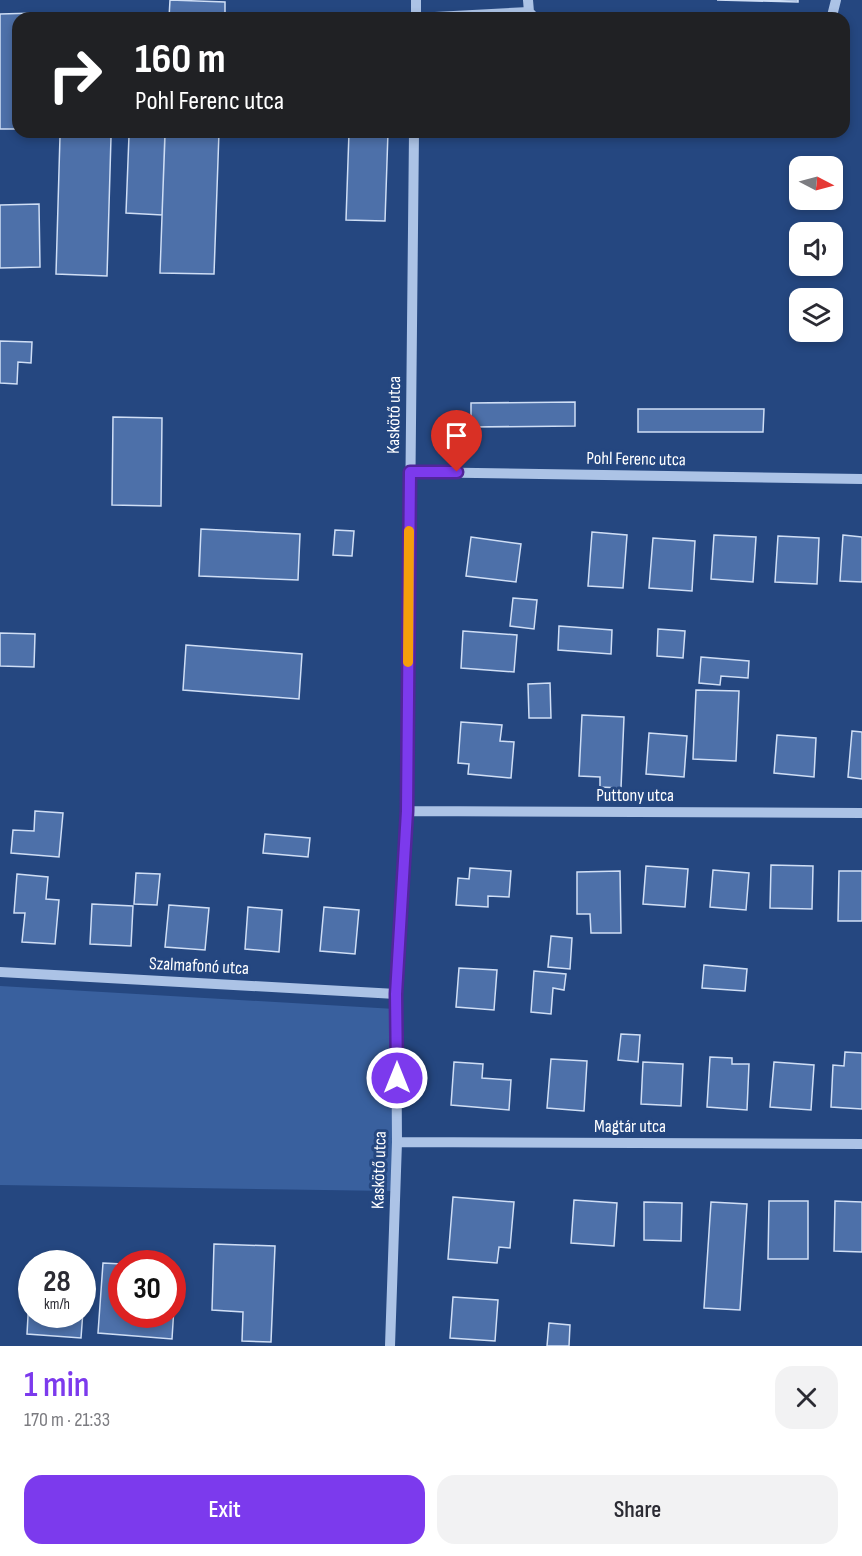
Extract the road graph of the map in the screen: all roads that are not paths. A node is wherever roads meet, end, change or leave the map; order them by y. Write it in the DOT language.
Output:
graph roads {
  1 [pos="414,138"];
  2 [pos="410,472"];
  3 [pos="862,480"];
  4 [pos="407,811"];
  5 [pos="862,813"];
  6 [pos="0,972"];
  7 [pos="396,994"];
  8 [pos="397,1142"];
  9 [pos="862,1144"];
  10 [pos="390,1346"];
  1 -- 2 [label="street, Kaskötő utca"];
  2 -- 3 [label="street, Pohl Ferenc utca"];
  2 -- 4 [label="street, Kaskötő utca"];
  4 -- 5 [label="street, Puttony utca"];
  4 -- 7 [label="street, Kaskötő utca"];
  6 -- 7 [label="street, Szalmafonó utca"];
  7 -- 8 [label="street, Kaskötő utca"];
  8 -- 9 [label="street, Magtár utca"];
  8 -- 10 [label="street, Kaskötő utca"];
}
